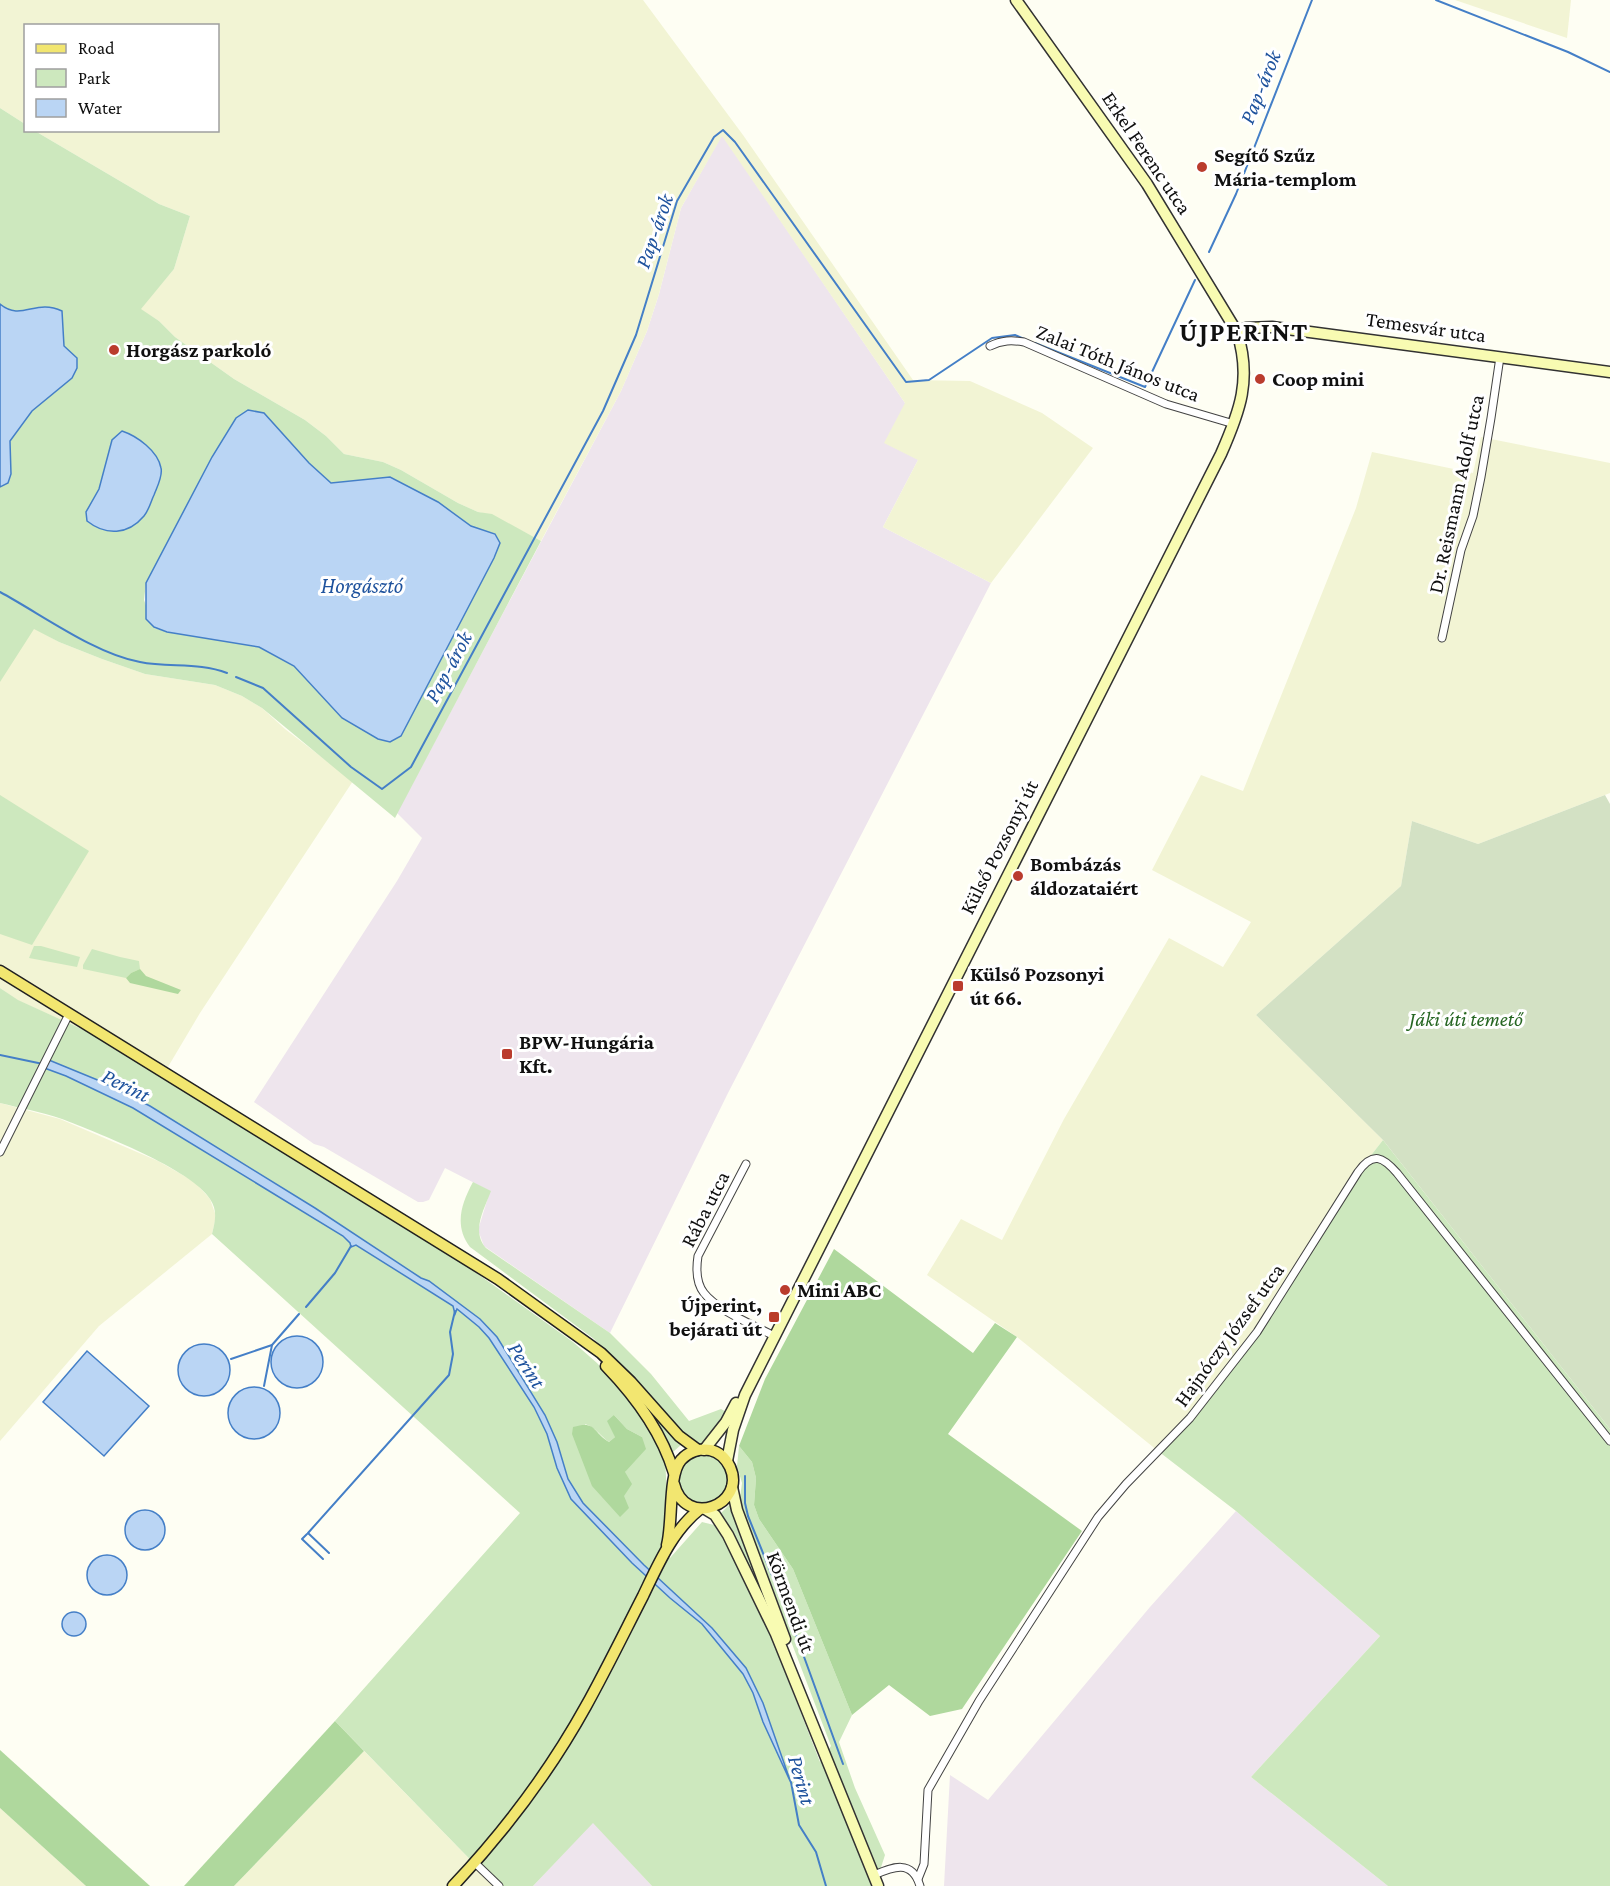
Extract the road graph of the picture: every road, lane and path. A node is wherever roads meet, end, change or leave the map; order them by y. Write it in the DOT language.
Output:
graph roads {
  1 [pos="1016,0"];
  2 [pos="1238,332"];
  3 [pos="990,346"];
  4 [pos="1500,357"];
  5 [pos="1610,372"];
  6 [pos="1234,424"];
  7 [pos="1442,638"];
  8 [pos="0,971"];
  9 [pos="69,1014"];
  10 [pos="0,1152"];
  11 [pos="746,1164"];
  12 [pos="562,1324"];
  13 [pos="774,1336"];
  14 [pos="756,1372"];
  15 [pos="1610,1441"];
  16 [pos="701,1450"];
  17 [pos="727,1461"];
  18 [pos="674,1478"];
  19 [pos="732,1487"];
  20 [pos="702,1509"];
  21 [pos="664,1554"];
  22 [pos="816,1730"];
  23 [pos="474,1862"];
  24 [pos="876,1881"];
  25 [pos="919,1883"];
  26 [pos="453,1886"];
  27 [pos="499,1886"];
  1 -- 2 [label="main road, Erkel Ferenc utca"];
  2 -- 4 [label="main road, Temesvár utca"];
  2 -- 6 [label="main road, Külső Pozsonyi út"];
  3 -- 6 [label="street, Zalai Tóth János utca"];
  4 -- 5 [label="main road, Temesvár utca"];
  4 -- 7 [label="street, Dr. Reismann Adolf utca"];
  6 -- 13 [label="main road, Külső Pozsonyi út"];
  8 -- 9 [label="main road"];
  9 -- 10 [label="street"];
  9 -- 12 [label="main road"];
  11 -- 13 [label="street, Rába utca"];
  12 -- 16 [label="main road"];
  12 -- 18 [label="main road"];
  13 -- 14 [label="main road, Külső Pozsonyi út"];
  14 -- 16 [label="main road"];
  14 -- 17 [label="main road"];
  15 -- 25 [label="street, Hajnóczy József utca"];
  16 -- 17 [label="main road"];
  16 -- 18 [label="main road"];
  17 -- 19 [label="main road"];
  18 -- 20 [label="main road"];
  18 -- 21 [label="main road"];
  19 -- 20 [label="main road"];
  19 -- 22 [label="main road, Körmendi út"];
  20 -- 21 [label="main road"];
  20 -- 22 [label="main road, Körmendi út"];
  21 -- 23 [label="main road"];
  22 -- 24 [label="main road, Körmendi út"];
  23 -- 26 [label="main road"];
  23 -- 27 [label="street"];
  24 -- 25 [label="street"];
}
